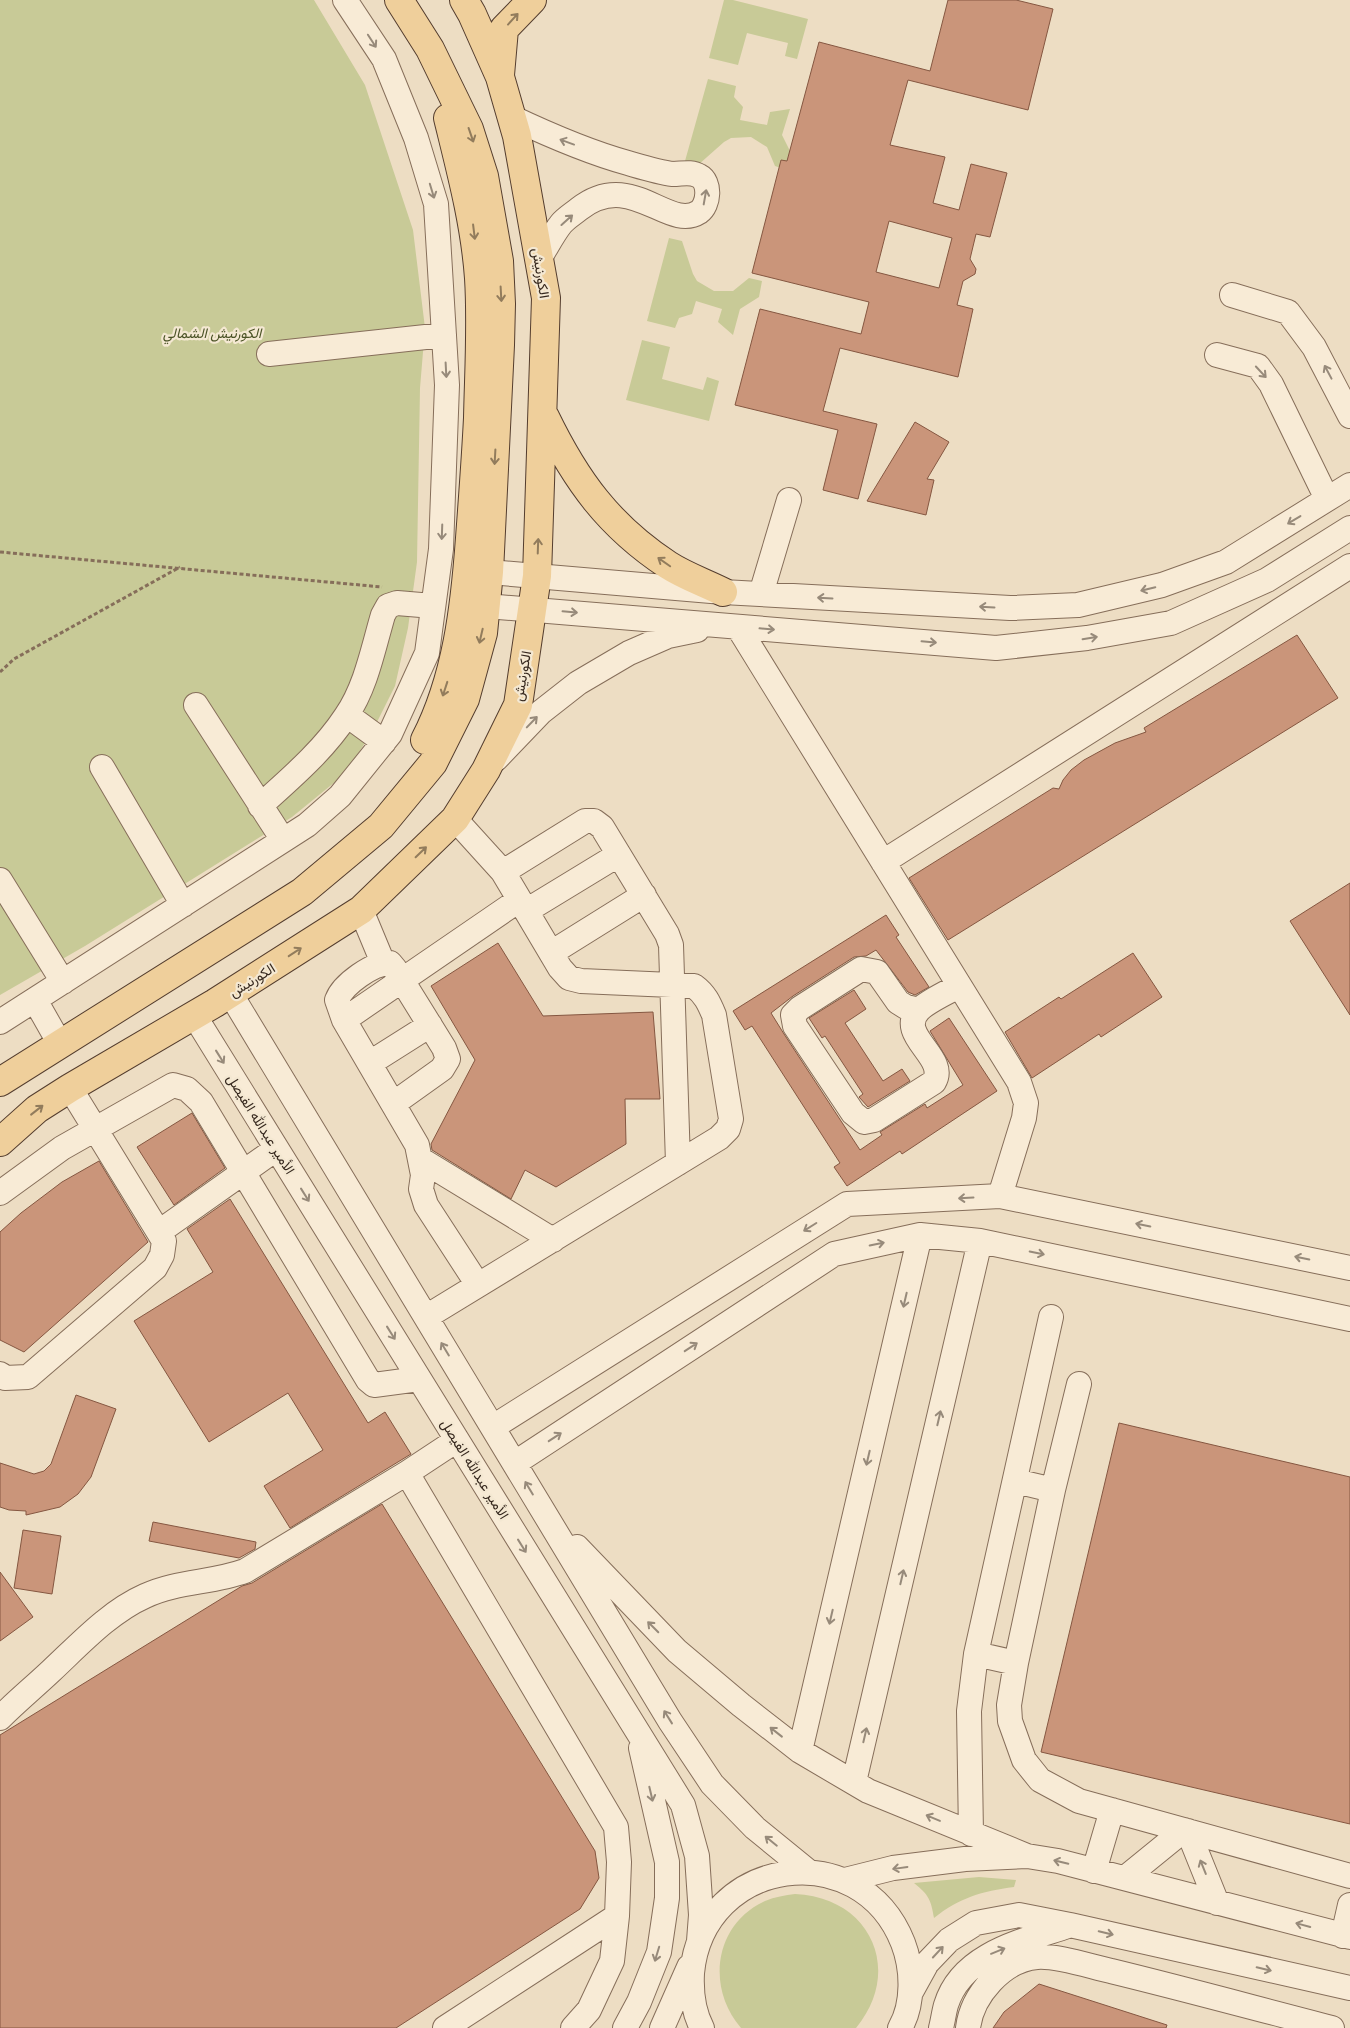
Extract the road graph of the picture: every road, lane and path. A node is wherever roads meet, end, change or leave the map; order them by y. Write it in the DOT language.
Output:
graph roads {
  1 [pos="345,0"];
  2 [pos="399,0"];
  3 [pos="464,0"];
  4 [pos="532,0"];
  5 [pos="430,49"];
  6 [pos="500,77"];
  7 [pos="511,118"];
  8 [pos="628,163"];
  9 [pos="620,195"];
  10 [pos="539,259"];
  11 [pos="1232,295"];
  12 [pos="444,335"];
  13 [pos="269,354"];
  14 [pos="1217,355"];
  15 [pos="543,413"];
  16 [pos="1350,416"];
  17 [pos="1350,485"];
  18 [pos="1327,499"];
  19 [pos="789,500"];
  20 [pos="1350,528"];
  21 [pos="1339,540"];
  22 [pos="0,552"];
  23 [pos="1350,566"];
  24 [pos="180,567"];
  25 [pos="490,572"];
  26 [pos="537,576"];
  27 [pos="386,587"];
  28 [pos="723,592"];
  29 [pos="762,594"];
  30 [pos="433,606"];
  31 [pos="486,606"];
  32 [pos="534,609"];
  33 [pos="728,626"];
  34 [pos="0,672"];
  35 [pos="196,705"];
  36 [pos="347,715"];
  37 [pos="384,742"];
  38 [pos="102,767"];
  39 [pos="486,770"];
  40 [pos="260,806"];
  41 [pos="456,819"];
  42 [pos="283,840"];
  43 [pos="618,854"];
  44 [pos="883,862"];
  45 [pos="335,864"];
  46 [pos="502,872"];
  47 [pos="0,880"];
  48 [pos="644,896"];
  49 [pos="183,905"];
  50 [pos="522,905"];
  51 [pos="361,910"];
  52 [pos="551,953"];
  53 [pos="382,963"];
  54 [pos="401,979"];
  55 [pos="63,982"];
  56 [pos="672,985"];
  57 [pos="959,986"];
  58 [pos="230,994"];
  59 [pos="35,1000"];
  60 [pos="919,1010"];
  61 [pos="194,1015"];
  62 [pos="344,1020"];
  63 [pos="0,1022"];
  64 [pos="430,1025"];
  65 [pos="60,1044"];
  66 [pos="370,1064"];
  67 [pos="0,1082"];
  68 [pos="70,1088"];
  69 [pos="393,1104"];
  70 [pos="95,1130"];
  71 [pos="0,1142"];
  72 [pos="276,1149"];
  73 [pos="420,1159"];
  74 [pos="678,1163"];
  75 [pos="243,1172"];
  76 [pos="0,1193"];
  77 [pos="1000,1196"];
  78 [pos="159,1232"];
  79 [pos="920,1236"];
  80 [pos="553,1240"];
  81 [pos="980,1241"];
  82 [pos="1350,1268"];
  83 [pos="478,1285"];
  84 [pos="426,1317"];
  85 [pos="1051,1317"];
  86 [pos="1350,1319"];
  87 [pos="0,1374"];
  88 [pos="419,1379"];
  89 [pos="1080,1384"];
  90 [pos="493,1428"];
  91 [pos="457,1440"];
  92 [pos="514,1463"];
  93 [pos="407,1473"];
  94 [pos="1014,1481"];
  95 [pos="1053,1490"];
  96 [pos="544,1511"];
  97 [pos="976,1654"];
  98 [pos="1016,1663"];
  99 [pos="0,1718"];
  100 [pos="636,1730"];
  101 [pos="800,1751"];
  102 [pos="854,1782"];
  103 [pos="1112,1810"];
  104 [pos="1186,1831"];
  105 [pos="971,1834"];
  106 [pos="1027,1856"];
  107 [pos="1094,1870"];
  108 [pos="809,1872"];
  109 [pos="1350,1876"];
  110 [pos="1125,1878"];
  111 [pos="845,1880"];
  112 [pos="1217,1903"];
  113 [pos="1350,1905"];
  114 [pos="617,1916"];
  115 [pos="1070,1925"];
  116 [pos="1346,1937"];
  117 [pos="696,1949"];
  118 [pos="1176,1949"];
  119 [pos="1164,1984"];
  120 [pos="1350,1988"];
  121 [pos="911,1992"];
  122 [pos="902,2026"];
  123 [pos="445,2028"];
  124 [pos="573,2028"];
  125 [pos="626,2028"];
  126 [pos="662,2028"];
  127 [pos="702,2028"];
  128 [pos="941,2028"];
  129 [pos="968,2028"];
  130 [pos="1332,2028"];
  1 -- 12 [label="street, one-way"];
  2 -- 5 [label="main road"];
  3 -- 6 [label="main road, الكورنيش"];
  6 -- 4 [label="main road, one-way"];
  5 -- 25 [label="main road, one-way"];
  5 -- 45 [label="main road, one-way"];
  6 -- 7 [label="main road, الكورنيش"];
  8 -- 7 [label="street, one-way"];
  7 -- 10 [label="main road, الكورنيش"];
  8 -- 9 [label="street"];
  9 -- 8 [label="street, one-way"];
  10 -- 9 [label="street, one-way"];
  10 -- 15 [label="main road, الكورنيش"];
  16 -- 11 [label="street, one-way"];
  12 -- 13 [label="street"];
  12 -- 30 [label="street, one-way"];
  14 -- 18 [label="street, one-way"];
  26 -- 15 [label="main road, الكورنيش, one-way"];
  28 -- 15 [label="main road, one-way"];
  17 -- 18 [label="street"];
  18 -- 29 [label="street, one-way"];
  19 -- 29 [label="street"];
  20 -- 21 [label="street"];
  33 -- 21 [label="street, one-way"];
  22 -- 24 [label="path"];
  23 -- 44 [label="street"];
  24 -- 27 [label="path"];
  24 -- 34 [label="path"];
  25 -- 26 [label="street"];
  25 -- 31 [label="main road"];
  26 -- 28 [label="street"];
  26 -- 32 [label="main road, الكورنيش"];
  28 -- 29 [label="street"];
  30 -- 36 [label="street"];
  30 -- 37 [label="street"];
  31 -- 32 [label="street"];
  31 -- 45 [label="main road, one-way"];
  32 -- 33 [label="street, one-way"];
  32 -- 39 [label="main road, الكورنيش"];
  39 -- 33 [label="street, one-way"];
  33 -- 44 [label="street"];
  35 -- 40 [label="street"];
  36 -- 37 [label="street"];
  36 -- 40 [label="street"];
  37 -- 42 [label="street"];
  38 -- 49 [label="street"];
  39 -- 41 [label="main road, الكورنيش"];
  40 -- 42 [label="street"];
  41 -- 46 [label="street"];
  51 -- 41 [label="main road, الكورنيش, one-way"];
  42 -- 49 [label="street"];
  43 -- 46 [label="street"];
  43 -- 48 [label="street"];
  43 -- 50 [label="street"];
  44 -- 57 [label="street"];
  45 -- 65 [label="main road"];
  46 -- 50 [label="street"];
  47 -- 55 [label="street"];
  48 -- 52 [label="street"];
  48 -- 56 [label="street"];
  49 -- 55 [label="street"];
  50 -- 52 [label="street"];
  50 -- 54 [label="street"];
  51 -- 53 [label="street"];
  58 -- 51 [label="main road, الكورنيش, one-way"];
  52 -- 56 [label="street"];
  53 -- 54 [label="street"];
  53 -- 62 [label="street"];
  54 -- 62 [label="street"];
  54 -- 64 [label="street"];
  55 -- 59 [label="street"];
  56 -- 74 [label="street"];
  56 -- 74 [label="street"];
  57 -- 60 [label="street"];
  57 -- 77 [label="street"];
  58 -- 61 [label="main road, الكورنيش"];
  58 -- 84 [label="street"];
  59 -- 63 [label="street"];
  59 -- 65 [label="street"];
  60 -- 60 [label="street"];
  61 -- 68 [label="main road, الكورنيش"];
  61 -- 72 [label="street, الأمير عبدالله الفيصل, one-way"];
  62 -- 66 [label="street"];
  64 -- 66 [label="street"];
  64 -- 69 [label="street"];
  65 -- 67 [label="main road"];
  66 -- 69 [label="street"];
  68 -- 70 [label="street"];
  71 -- 68 [label="main road, الكورنيش, one-way"];
  69 -- 73 [label="street"];
  70 -- 75 [label="street"];
  70 -- 76 [label="street"];
  70 -- 78 [label="street"];
  72 -- 75 [label="street"];
  72 -- 88 [label="street, الأمير عبدالله الفيصل, one-way"];
  73 -- 80 [label="street"];
  73 -- 83 [label="street"];
  74 -- 80 [label="street"];
  75 -- 78 [label="street"];
  75 -- 88 [label="street"];
  82 -- 77 [label="street, one-way"];
  77 -- 90 [label="street, one-way"];
  78 -- 87 [label="street"];
  79 -- 81 [label="street"];
  92 -- 79 [label="street, one-way"];
  79 -- 101 [label="street, one-way"];
  80 -- 83 [label="street"];
  81 -- 86 [label="street, one-way"];
  102 -- 81 [label="street, one-way"];
  83 -- 84 [label="street"];
  90 -- 84 [label="street, one-way"];
  85 -- 94 [label="street"];
  88 -- 91 [label="street, الأمير عبدالله الفيصل"];
  89 -- 95 [label="street"];
  90 -- 92 [label="street"];
  91 -- 93 [label="street"];
  91 -- 100 [label="street, الأمير عبدالله الفيصل, one-way"];
  96 -- 92 [label="street, one-way"];
  93 -- 99 [label="street"];
  93 -- 114 [label="street"];
  94 -- 95 [label="street"];
  94 -- 97 [label="street"];
  95 -- 98 [label="street"];
  101 -- 96 [label="street, one-way"];
  108 -- 96 [label="street, one-way"];
  97 -- 98 [label="street"];
  97 -- 105 [label="street"];
  98 -- 103 [label="street"];
  100 -- 117 [label="street, الأمير عبدالله الفيصل"];
  100 -- 125 [label="street, one-way"];
  101 -- 102 [label="street"];
  105 -- 102 [label="street, one-way"];
  103 -- 104 [label="street"];
  103 -- 107 [label="street"];
  104 -- 109 [label="street"];
  104 -- 110 [label="street"];
  112 -- 104 [label="street, one-way"];
  105 -- 106 [label="street"];
  107 -- 106 [label="street, one-way"];
  106 -- 111 [label="street, one-way"];
  107 -- 110 [label="street"];
  108 -- 111 [label="street"];
  108 -- 117 [label="street"];
  110 -- 112 [label="street"];
  111 -- 121 [label="street"];
  116 -- 112 [label="street, one-way"];
  113 -- 116 [label="street"];
  114 -- 123 [label="street"];
  114 -- 124 [label="street"];
  115 -- 118 [label="street, one-way"];
  121 -- 115 [label="street, one-way"];
  128 -- 115 [label="street, one-way"];
  117 -- 126 [label="street"];
  117 -- 127 [label="street, الأمير عبدالله الفيصل"];
  118 -- 119 [label="street"];
  118 -- 120 [label="street, one-way"];
  119 -- 129 [label="street"];
  119 -- 130 [label="street"];
  121 -- 122 [label="street"];
}
